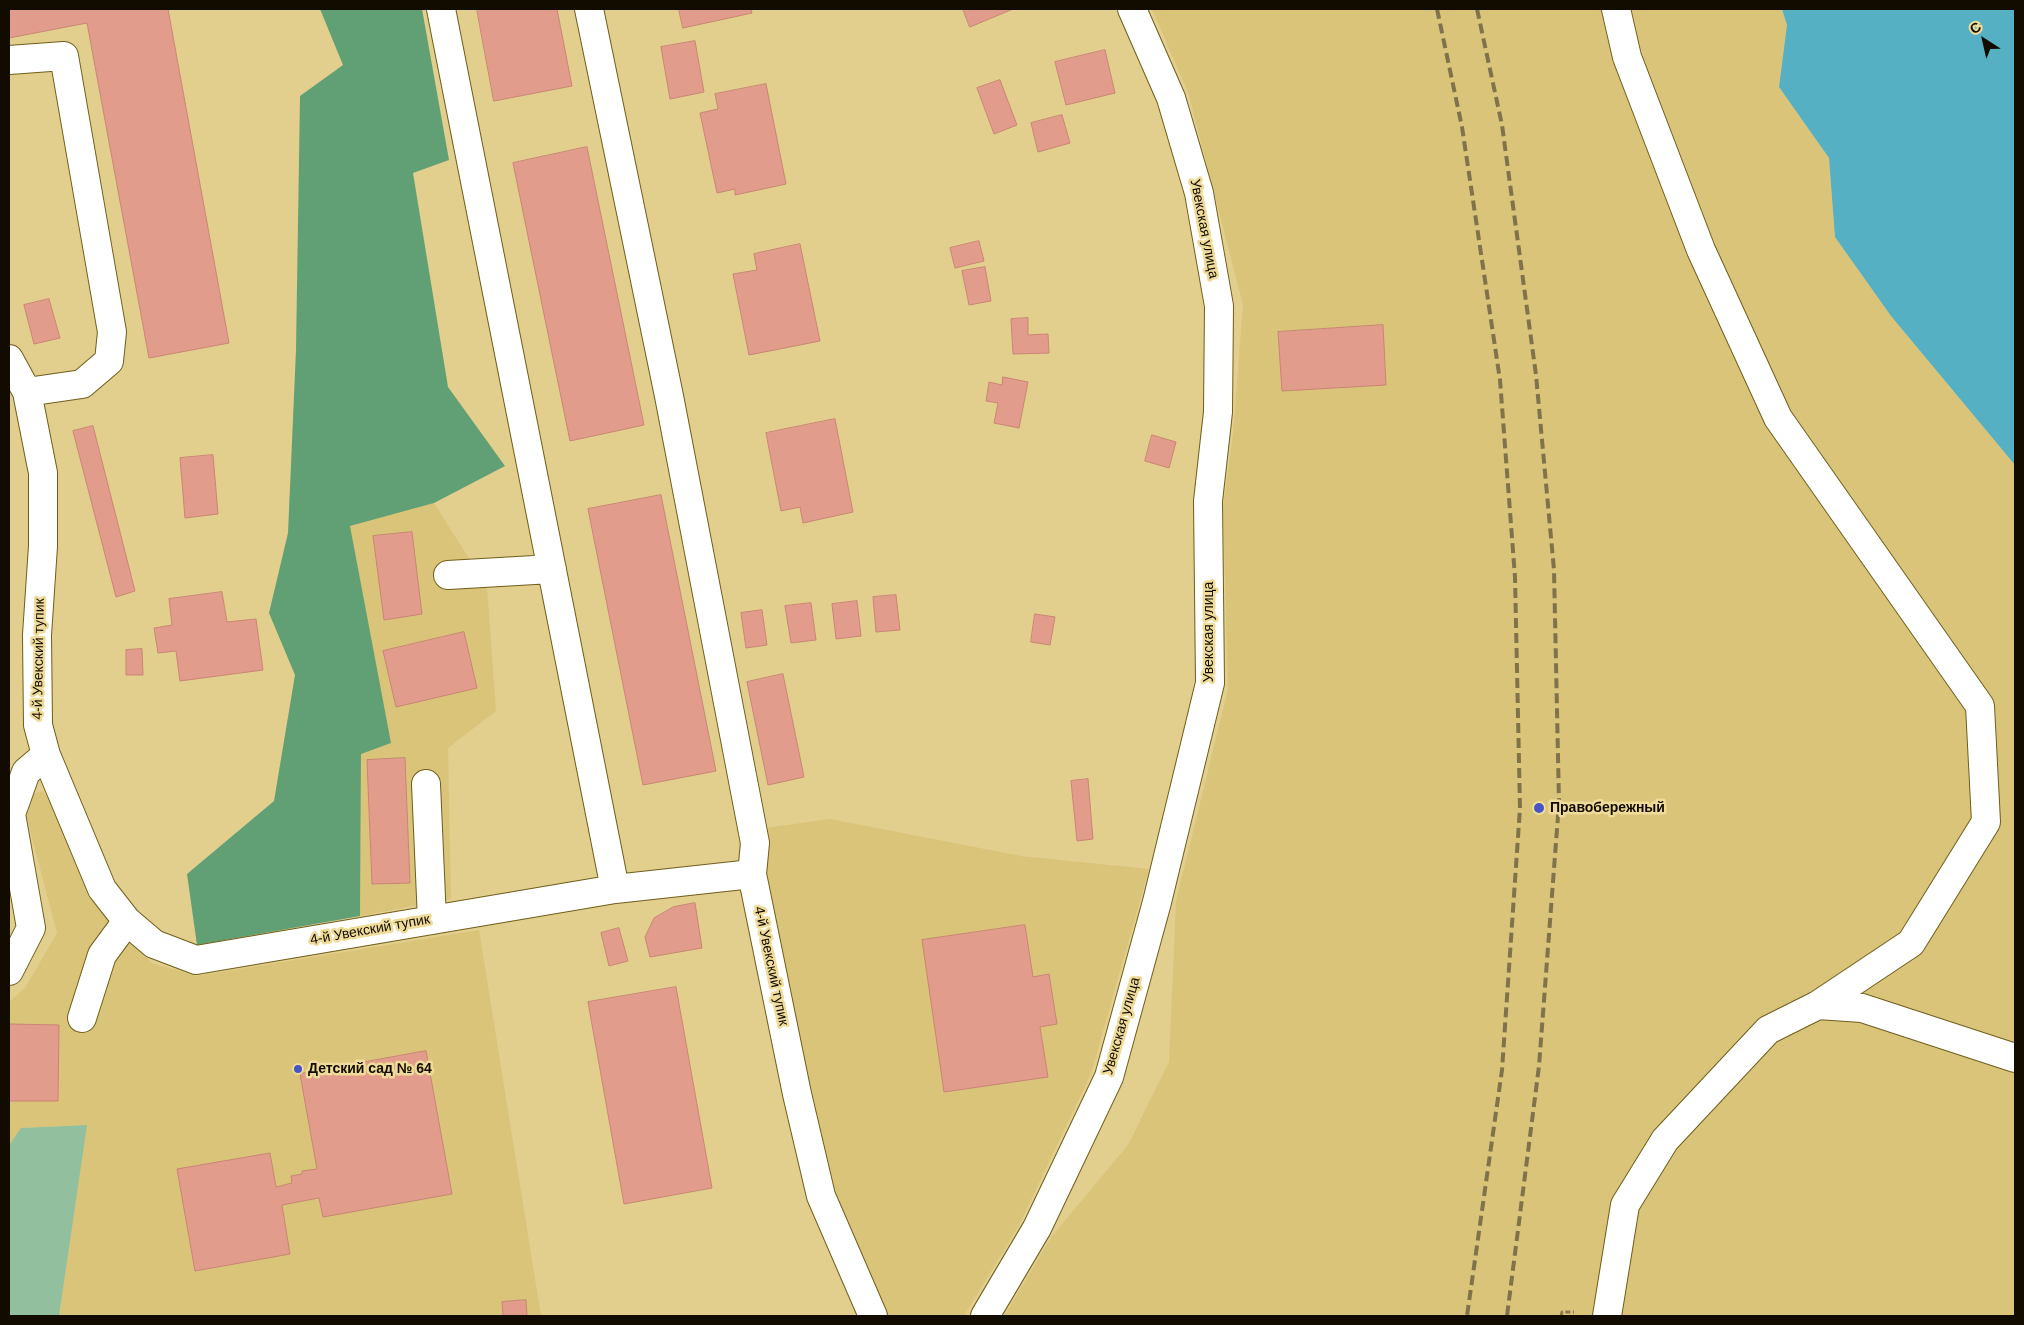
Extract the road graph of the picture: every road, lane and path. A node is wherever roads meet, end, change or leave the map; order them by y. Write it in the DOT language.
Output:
graph roads {
  1 [pos="442,9"];
  2 [pos="589,9"];
  3 [pos="1132,9"];
  4 [pos="1616,9"];
  5 [pos="9,60"];
  6 [pos="9,359"];
  7 [pos="27,392"];
  8 [pos="552,569"];
  9 [pos="448,575"];
  10 [pos="46,755"];
  11 [pos="426,784"];
  12 [pos="752,874"];
  13 [pos="615,890"];
  14 [pos="432,920"];
  15 [pos="127,921"];
  16 [pos="9,971"];
  17 [pos="1818,1005"];
  18 [pos="82,1018"];
  19 [pos="2015,1058"];
  20 [pos="873,1316"];
  21 [pos="985,1316"];
  22 [pos="1607,1316"];
  1 -- 8 [label="street"];
  2 -- 12 [label="street"];
  3 -- 21 [label="street, Увекская улица"];
  4 -- 17 [label="street"];
  5 -- 7 [label="street"];
  6 -- 7 [label="street, 4-й Увекский тупик"];
  7 -- 10 [label="street, 4-й Увекский тупик"];
  8 -- 9 [label="street"];
  8 -- 13 [label="street"];
  10 -- 15 [label="street, 4-й Увекский тупик"];
  10 -- 16 [label="street"];
  11 -- 14 [label="street"];
  12 -- 13 [label="street, 4-й Увекский тупик"];
  12 -- 20 [label="street, 4-й Увекский тупик"];
  13 -- 14 [label="street, 4-й Увекский тупик"];
  14 -- 15 [label="street, 4-й Увекский тупик"];
  15 -- 18 [label="street"];
  17 -- 19 [label="street"];
  17 -- 22 [label="street"];
}
